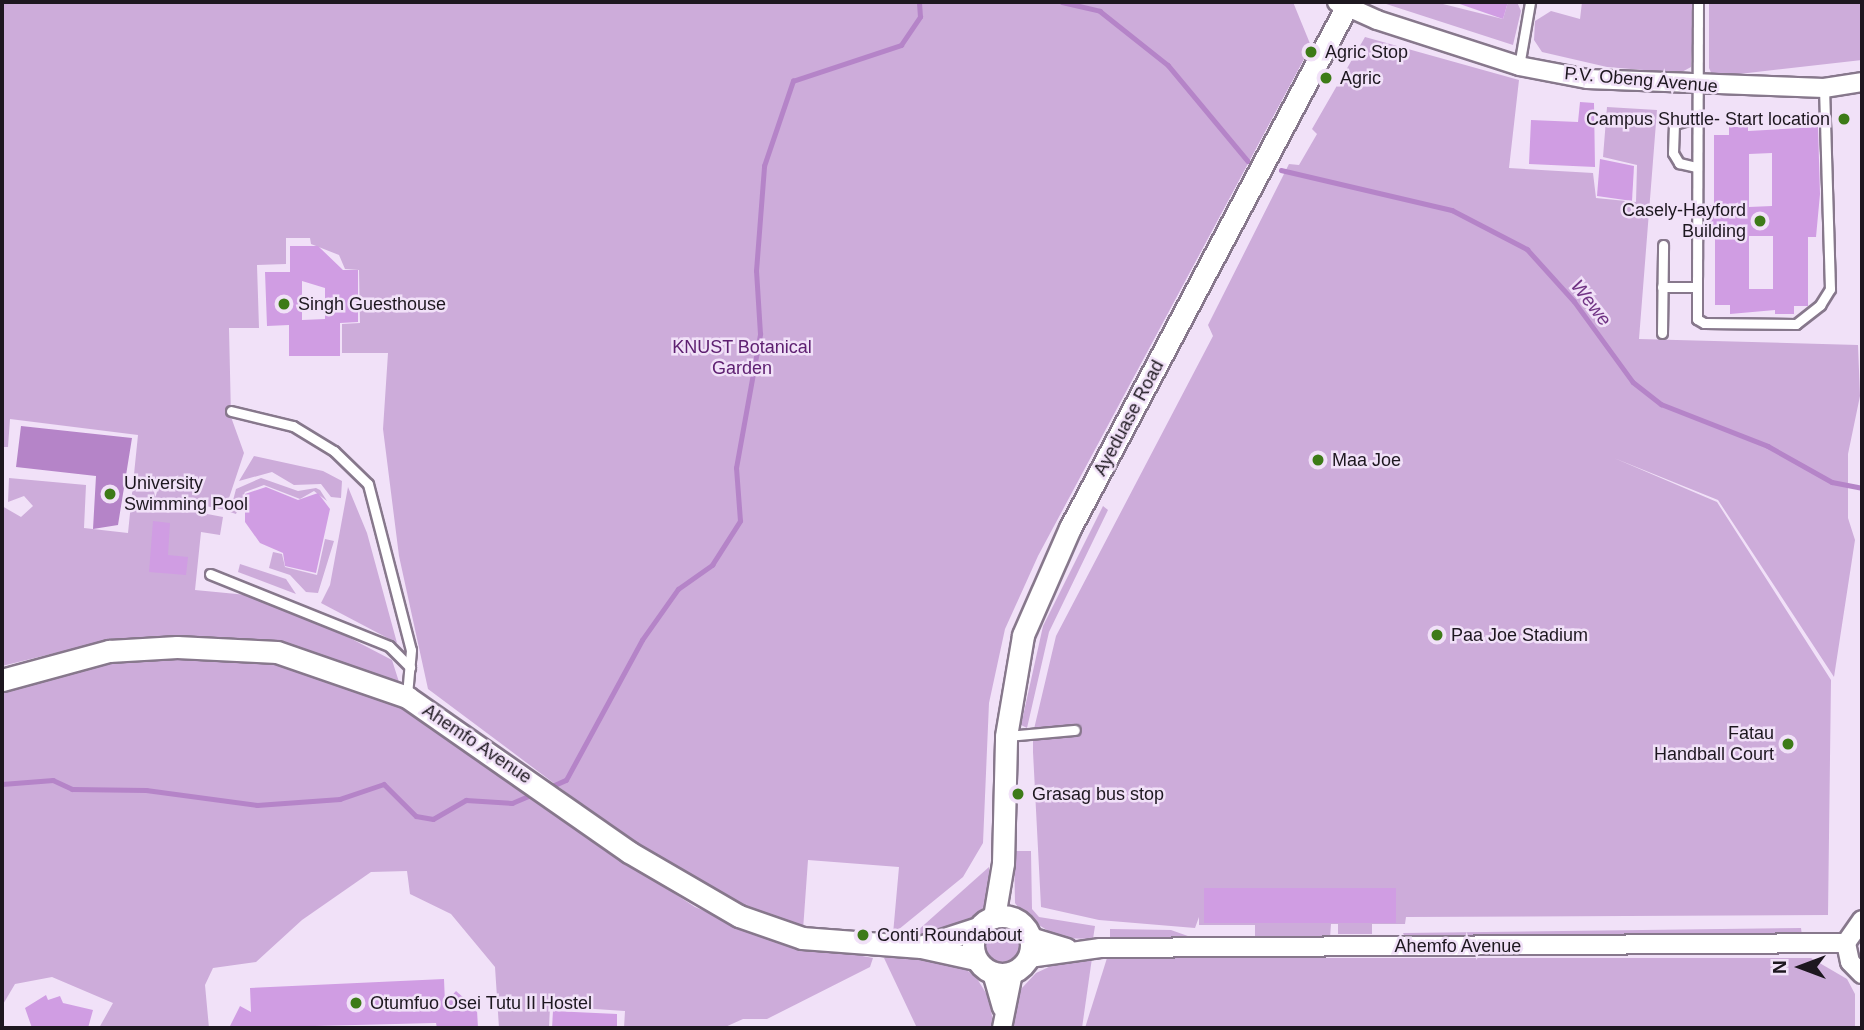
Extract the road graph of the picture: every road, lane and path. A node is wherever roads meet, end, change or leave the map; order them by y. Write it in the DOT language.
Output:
graph roads {
  1 [pos="1530,2"];
  2 [pos="1698,2"];
  3 [pos="1344,3"];
  4 [pos="1519,66"];
  5 [pos="1862,82"];
  6 [pos="1697,87"];
  7 [pos="1824,88"];
  8 [pos="1695,118"];
  9 [pos="1696,167"];
  10 [pos="1663,245"];
  11 [pos="1662,287"];
  12 [pos="1697,287"];
  13 [pos="1662,332"];
  14 [pos="231,411"];
  15 [pos="210,574"];
  16 [pos="410,667"];
  17 [pos="2,680"];
  18 [pos="407,697"];
  19 [pos="1075,730"];
  20 [pos="1006,736"];
  21 [pos="1862,920"];
  22 [pos="996,921"];
  23 [pos="1846,943"];
  24 [pos="921,947"];
  25 [pos="1008,960"];
  26 [pos="1862,974"];
  27 [pos="1002,1028"];
  1 -- 4 [label="lane"];
  2 -- 6 [label="lane"];
  3 -- 4 [label="street, P.V. Obeng Avenue"];
  3 -- 20 [label="street, Ayeduase Road"];
  4 -- 6 [label="street, P.V. Obeng Avenue"];
  5 -- 7 [label="street, P.V. Obeng Avenue"];
  6 -- 7 [label="street, P.V. Obeng Avenue"];
  6 -- 8 [label="lane"];
  7 -- 12 [label="lane"];
  8 -- 9 [label="lane"];
  8 -- 9 [label="lane"];
  9 -- 12 [label="lane"];
  10 -- 11 [label="lane"];
  11 -- 12 [label="lane"];
  11 -- 13 [label="lane"];
  14 -- 16 [label="lane"];
  15 -- 16 [label="lane"];
  16 -- 18 [label="lane"];
  17 -- 18 [label="street, Ahemfo Avenue"];
  18 -- 24 [label="street, Ahemfo Avenue"];
  19 -- 20 [label="lane"];
  20 -- 22 [label="street, Ayeduase Road"];
  21 -- 23 [label="street"];
  22 -- 24 [label="street, Ahemfo Avenue"];
  22 -- 25 [label="street"];
  22 -- 25 [label="street"];
  23 -- 25 [label="street, Ahemfo Avenue"];
  23 -- 26 [label="street"];
  24 -- 25 [label="street, Ahemfo Avenue"];
  25 -- 27 [label="street"];
}
